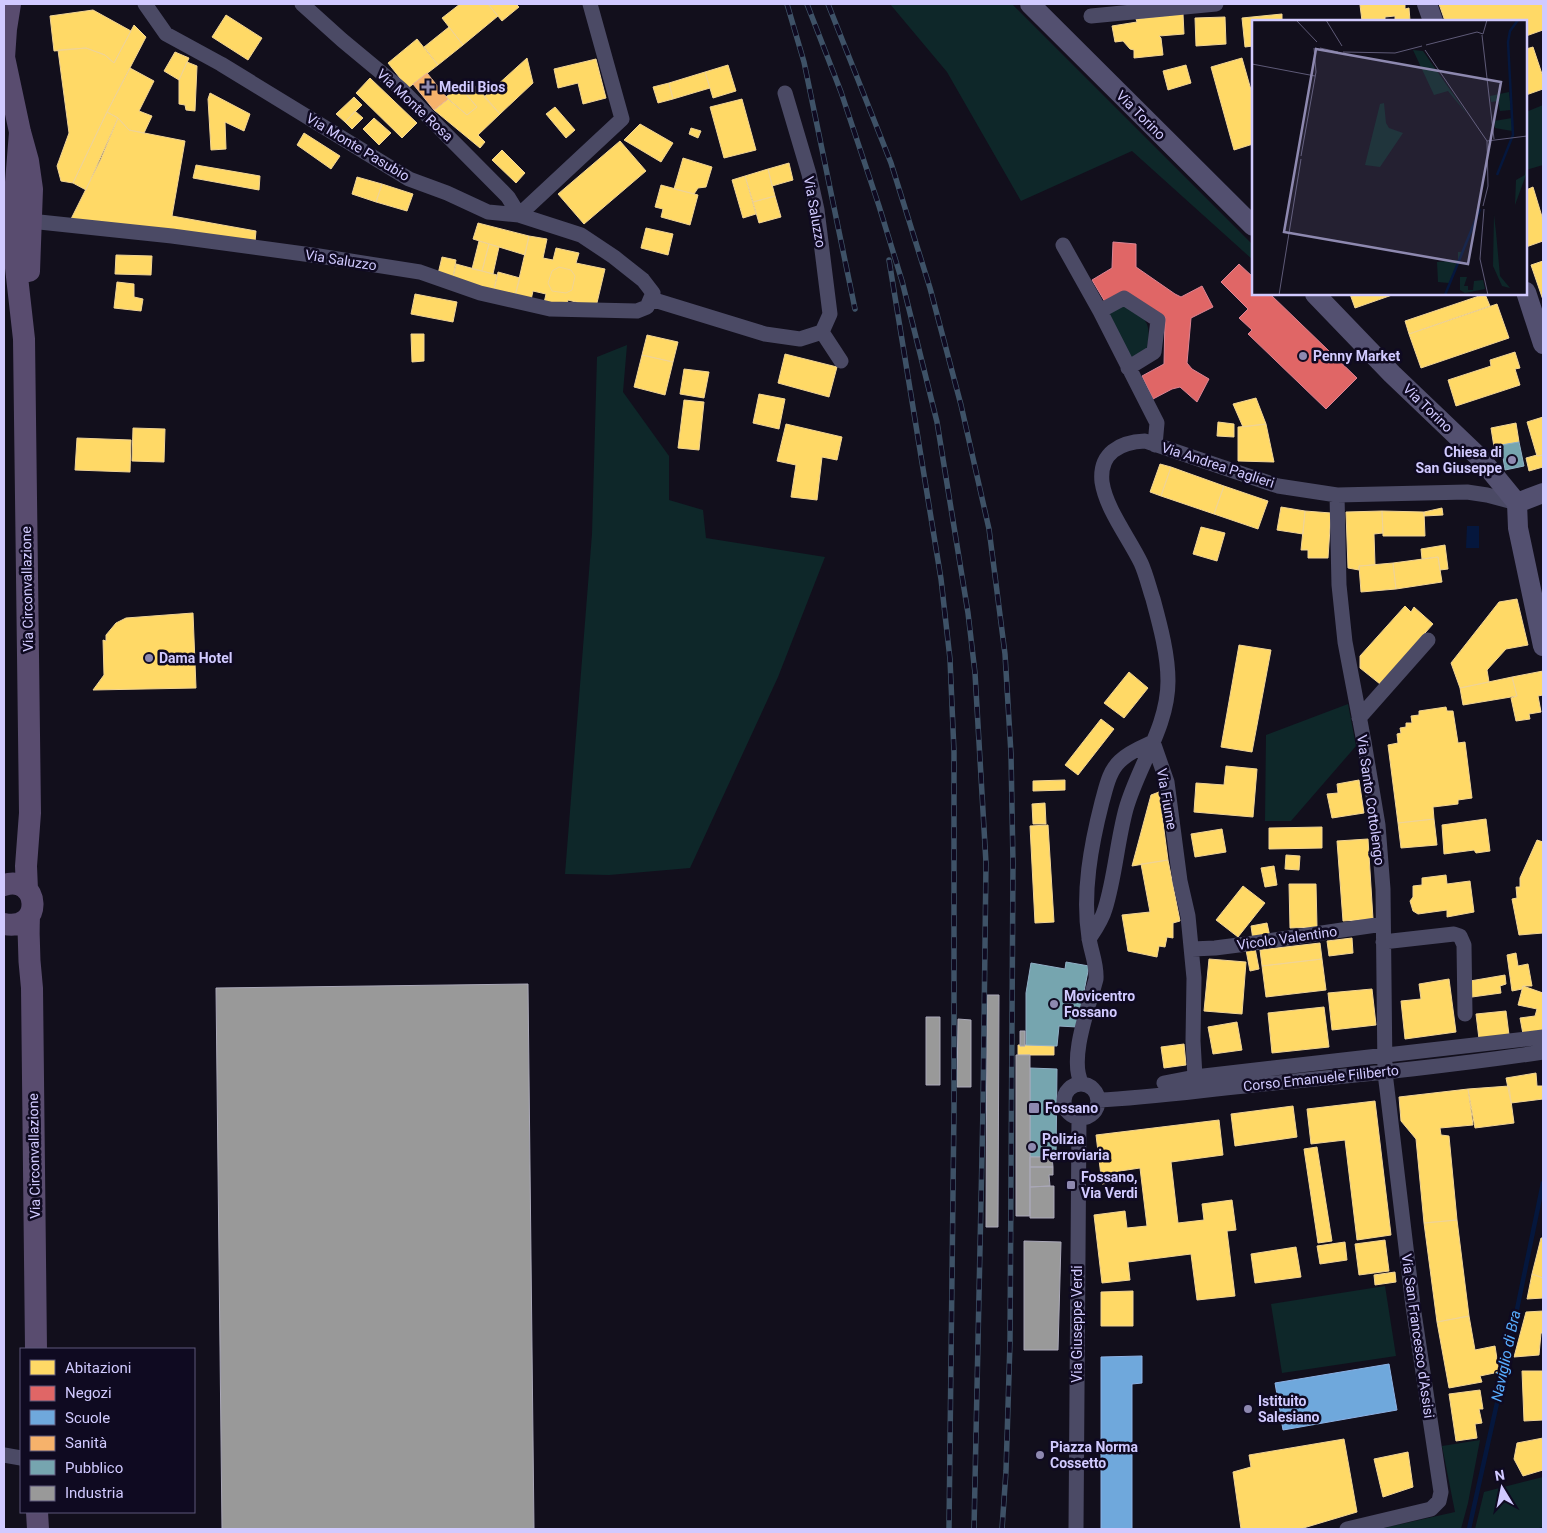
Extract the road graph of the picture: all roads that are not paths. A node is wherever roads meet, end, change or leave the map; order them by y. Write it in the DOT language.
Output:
graph roads {
  1 [pos="10,4"];
  2 [pos="145,4"];
  3 [pos="302,4"];
  4 [pos="590,4"];
  5 [pos="1030,4"];
  6 [pos="1216,4"];
  7 [pos="1427,4"];
  8 [pos="1091,16"];
  9 [pos="1433,20"];
  10 [pos="4,57"];
  11 [pos="785,92"];
  12 [pos="519,215"];
  13 [pos="16,220"];
  14 [pos="1252,225"];
  15 [pos="1063,245"];
  16 [pos="1316,295"];
  17 [pos="1527,295"];
  18 [pos="649,303"];
  19 [pos="1100,311"];
  20 [pos="822,332"];
  21 [pos="1542,334"];
  22 [pos="841,361"];
  23 [pos="1128,368"];
  24 [pos="1155,445"];
  25 [pos="1486,464"];
  26 [pos="1473,493"];
  27 [pos="1543,493"];
  28 [pos="1338,495"];
  29 [pos="1517,503"];
  30 [pos="1428,640"];
  31 [pos="1543,646"];
  32 [pos="1359,718"];
  33 [pos="1153,742"];
  34 [pos="28,840"];
  35 [pos="4,885"];
  36 [pos="27,890"];
  37 [pos="29,916"];
  38 [pos="4,924"];
  39 [pos="1382,924"];
  40 [pos="1089,939"];
  41 [pos="1383,942"];
  42 [pos="1192,949"];
  43 [pos="29,962"];
  44 [pos="1465,1014"];
  45 [pos="1543,1037"];
  46 [pos="1543,1052"];
  47 [pos="1385,1054"];
  48 [pos="1385,1073"];
  49 [pos="1164,1083"];
  50 [pos="1082,1084"];
  51 [pos="1197,1084"];
  52 [pos="1098,1100"];
  53 [pos="1079,1118"];
  54 [pos="36,1348"];
  55 [pos="4,1455"];
  56 [pos="20,1458"];
  57 [pos="37,1513"];
  58 [pos="38,1529"];
  59 [pos="1076,1529"];
  60 [pos="1347,1529"];
  1 -- 10 [label="main road, Via Circonvallazione"];
  2 -- 12 [label="street, Via Monte Pasubio"];
  3 -- 12 [label="street, Via Monte Rosa"];
  4 -- 12 [label="street"];
  5 -- 14 [label="street, Via Torino"];
  6 -- 8 [label="street"];
  7 -- 9 [label="street"];
  10 -- 13 [label="main road, Via Circonvallazione"];
  11 -- 20 [label="street, Via Saluzzo"];
  12 -- 18 [label="street, Via Monte Pasubio"];
  13 -- 18 [label="street, Via Saluzzo"];
  13 -- 34 [label="main road, Via Circonvallazione"];
  15 -- 19 [label="street, Via Andrea Paglieri"];
  16 -- 25 [label="street, Via Torino"];
  17 -- 21 [label="street"];
  18 -- 20 [label="street, Via Saluzzo"];
  19 -- 23 [label="street, Via Andrea Paglieri"];
  19 -- 23 [label="street"];
  20 -- 22 [label="street"];
  23 -- 24 [label="street, Via Andrea Paglieri"];
  24 -- 28 [label="street, Via Andrea Paglieri"];
  24 -- 33 [label="street"];
  25 -- 26 [label="street"];
  25 -- 29 [label="street, Via Torino"];
  26 -- 28 [label="street, Via Andrea Paglieri"];
  26 -- 29 [label="street, Via Andrea Paglieri"];
  27 -- 29 [label="street"];
  28 -- 32 [label="street, Via Santo Cottolengo"];
  29 -- 31 [label="street"];
  30 -- 32 [label="street, Via Santo Cottolengo"];
  32 -- 39 [label="street, Via Santo Cottolengo"];
  33 -- 40 [label="street"];
  33 -- 40 [label="street"];
  33 -- 42 [label="street, Via Fiume"];
  34 -- 35 [label="main road, Via Circonvallazione"];
  34 -- 36 [label="main road, Via Circonvallazione"];
  35 -- 36 [label="main road, Via Circonvallazione"];
  36 -- 37 [label="main road, Via Circonvallazione"];
  37 -- 38 [label="main road, Via Circonvallazione"];
  37 -- 43 [label="main road, Via Circonvallazione"];
  38 -- 43 [label="main road, Via Circonvallazione"];
  39 -- 41 [label="street, Via Santo Cottolengo"];
  39 -- 42 [label="street, Vicolo Valentino"];
  40 -- 50 [label="street"];
  41 -- 44 [label="street"];
  41 -- 47 [label="street, Via Santo Cottolengo"];
  42 -- 51 [label="street, Via Fiume"];
  43 -- 54 [label="main road, Via Circonvallazione"];
  45 -- 47 [label="street, Corso Emanuele Filiberto"];
  46 -- 48 [label="street, Corso Emanuele Filiberto"];
  47 -- 48 [label="street, Via Santo Cottolengo"];
  47 -- 51 [label="street, Corso Emanuele Filiberto"];
  48 -- 51 [label="street, Corso Emanuele Filiberto"];
  48 -- 60 [label="street, Via San Francesco d'Assisi"];
  49 -- 51 [label="street, Corso Emanuele Filiberto"];
  50 -- 52 [label="street"];
  50 -- 53 [label="street"];
  51 -- 52 [label="street, Corso Emanuele Filiberto"];
  52 -- 53 [label="street"];
  53 -- 59 [label="street, Via Giuseppe Verdi"];
  55 -- 56 [label="street"];
  57 -- 58 [label="main road"];
}
